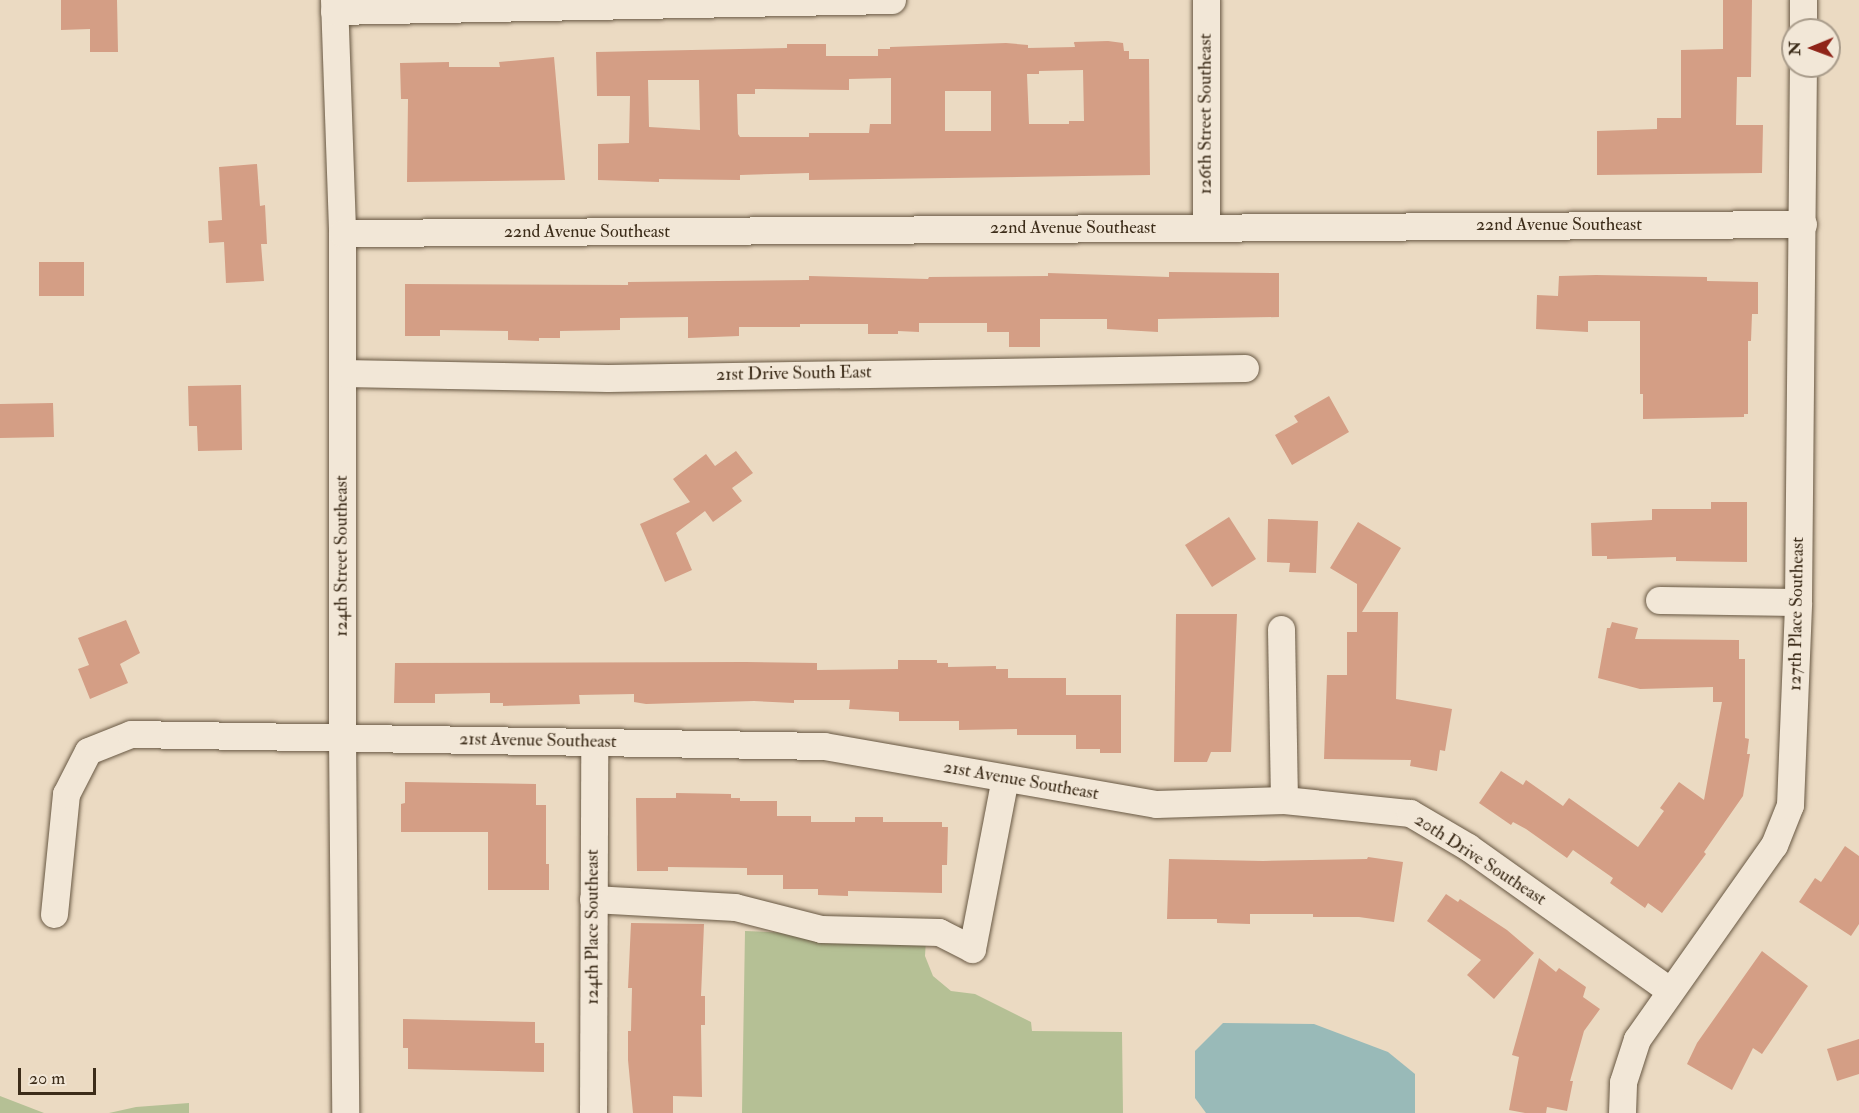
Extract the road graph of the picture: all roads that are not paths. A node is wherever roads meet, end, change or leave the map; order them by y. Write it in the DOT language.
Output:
graph roads {
  1 [pos="892,0"];
  2 [pos="1206,0"];
  3 [pos="1803,0"];
  4 [pos="334,5"];
  5 [pos="1803,18"];
  6 [pos="1803,78"];
  7 [pos="1803,224"];
  8 [pos="1206,227"];
  9 [pos="342,233"];
  10 [pos="1245,368"];
  11 [pos="342,374"];
  12 [pos="1659,600"];
  13 [pos="1798,602"];
  14 [pos="1281,628"];
  15 [pos="342,737"];
  16 [pos="594,742"];
  17 [pos="1005,778"];
  18 [pos="1284,801"];
  19 [pos="1156,804"];
  20 [pos="593,898"];
  21 [pos="54,914"];
  22 [pos="1669,990"];
  23 [pos="345,1113"];
  24 [pos="593,1113"];
  25 [pos="1622,1113"];
  1 -- 4 [label="street"];
  2 -- 8 [label="street, 126th Street Southeast"];
  3 -- 5 [label="street"];
  4 -- 9 [label="street, 124th Street Southeast"];
  6 -- 7 [label="street, 127th Place Southeast"];
  7 -- 8 [label="street, 22nd Avenue Southeast"];
  7 -- 13 [label="street, 127th Place Southeast"];
  8 -- 9 [label="street, 22nd Avenue Southeast"];
  9 -- 11 [label="street, 124th Street Southeast"];
  10 -- 11 [label="street, 21st Drive South East"];
  11 -- 15 [label="street, 124th Street Southeast"];
  12 -- 13 [label="street"];
  13 -- 22 [label="street, 127th Place Southeast"];
  14 -- 18 [label="street"];
  15 -- 16 [label="street, 21st Avenue Southeast"];
  15 -- 21 [label="street, 21st Avenue Southeast"];
  15 -- 23 [label="street, 124th Street Southeast"];
  16 -- 17 [label="street, 21st Avenue Southeast"];
  16 -- 20 [label="street, 124th Place Southeast"];
  17 -- 19 [label="street, 21st Avenue Southeast"];
  17 -- 20 [label="street"];
  18 -- 19 [label="street, 20th Drive Southeast"];
  18 -- 22 [label="street, 20th Drive Southeast"];
  20 -- 24 [label="street, 124th Place Southeast"];
  22 -- 25 [label="street, 127th Place Southeast"];
}
